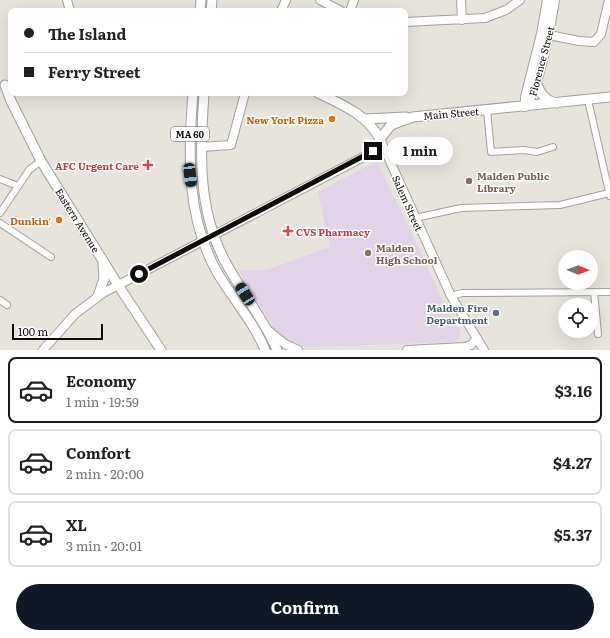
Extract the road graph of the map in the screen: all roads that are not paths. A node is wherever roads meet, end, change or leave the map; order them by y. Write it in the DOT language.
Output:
graph roads {
  1 [pos="320,0"];
  2 [pos="461,0"];
  3 [pos="520,0"];
  4 [pos="608,0"];
  5 [pos="551,2"];
  6 [pos="335,8"];
  7 [pos="462,20"];
  8 [pos="408,22"];
  9 [pos="545,34"];
  10 [pos="536,82"];
  11 [pos="9,96"];
  12 [pos="193,96"];
  13 [pos="204,96"];
  14 [pos="244,96"];
  15 [pos="323,96"];
  16 [pos="610,98"];
  17 [pos="588,100"];
  18 [pos="562,103"];
  19 [pos="525,107"];
  20 [pos="488,110"];
  21 [pos="413,117"];
  22 [pos="365,119"];
  23 [pos="380,139"];
  24 [pos="201,147"];
  25 [pos="553,147"];
  26 [pos="41,161"];
  27 [pos="0,179"];
  28 [pos="18,186"];
  29 [pos="610,194"];
  30 [pos="0,213"];
  31 [pos="415,218"];
  32 [pos="0,223"];
  33 [pos="214,235"];
  34 [pos="204,241"];
  35 [pos="51,257"];
  36 [pos="102,260"];
  37 [pos="118,285"];
  38 [pos="594,292"];
  39 [pos="610,292"];
  40 [pos="98,296"];
  41 [pos="451,296"];
  42 [pos="595,298"];
  43 [pos="0,300"];
  44 [pos="8,305"];
  45 [pos="268,331"];
  46 [pos="477,338"];
  47 [pos="265,348"];
  48 [pos="43,350"];
  49 [pos="161,350"];
  50 [pos="278,350"];
  51 [pos="298,350"];
  52 [pos="407,350"];
  53 [pos="484,350"];
  1 -- 6 [label="main road"];
  2 -- 7 [label="main road"];
  3 -- 7 [label="main road"];
  4 -- 9 [label="main road"];
  5 -- 9 [label="main road, Florence Street"];
  7 -- 8 [label="main road"];
  9 -- 10 [label="main road, Florence Street"];
  9 -- 19 [label="main road, Florence Street"];
  10 -- 18 [label="main road"];
  10 -- 19 [label="main road, Florence Street"];
  11 -- 26 [label="main road, Eastern Avenue"];
  12 -- 34 [label="main road, MA 60"];
  13 -- 24 [label="main road, MA 60"];
  14 -- 24 [label="main road"];
  15 -- 22 [label="main road"];
  16 -- 17 [label="main road, Main Street"];
  17 -- 18 [label="main road, Main Street"];
  17 -- 29 [label="street"];
  18 -- 19 [label="main road, Main Street"];
  19 -- 20 [label="main road, Main Street"];
  20 -- 21 [label="main road, Main Street"];
  20 -- 25 [label="street"];
  21 -- 22 [label="main road"];
  21 -- 23 [label="main road, Main Street"];
  22 -- 23 [label="main road"];
  23 -- 31 [label="main road, Salem Street"];
  23 -- 33 [label="main road"];
  24 -- 33 [label="main road, MA 60"];
  26 -- 28 [label="street"];
  26 -- 36 [label="main road, Eastern Avenue"];
  27 -- 28 [label="street"];
  28 -- 30 [label="street"];
  29 -- 31 [label="street"];
  31 -- 41 [label="main road, Salem Street"];
  32 -- 35 [label="street"];
  33 -- 34 [label="main road"];
  33 -- 45 [label="main road, MA 60"];
  34 -- 37 [label="main road"];
  34 -- 47 [label="main road, MA 60"];
  36 -- 37 [label="main road, Eastern Avenue"];
  36 -- 40 [label="main road"];
  37 -- 40 [label="main road"];
  37 -- 49 [label="main road, Eastern Avenue"];
  38 -- 39 [label="street"];
  38 -- 41 [label="street"];
  38 -- 42 [label="street"];
  40 -- 48 [label="main road"];
  41 -- 46 [label="main road, Salem Street"];
  43 -- 44 [label="street"];
  45 -- 50 [label="main road, MA 60"];
  45 -- 51 [label="main road"];
  46 -- 52 [label="main road"];
  46 -- 53 [label="main road, Salem Street"];
}
